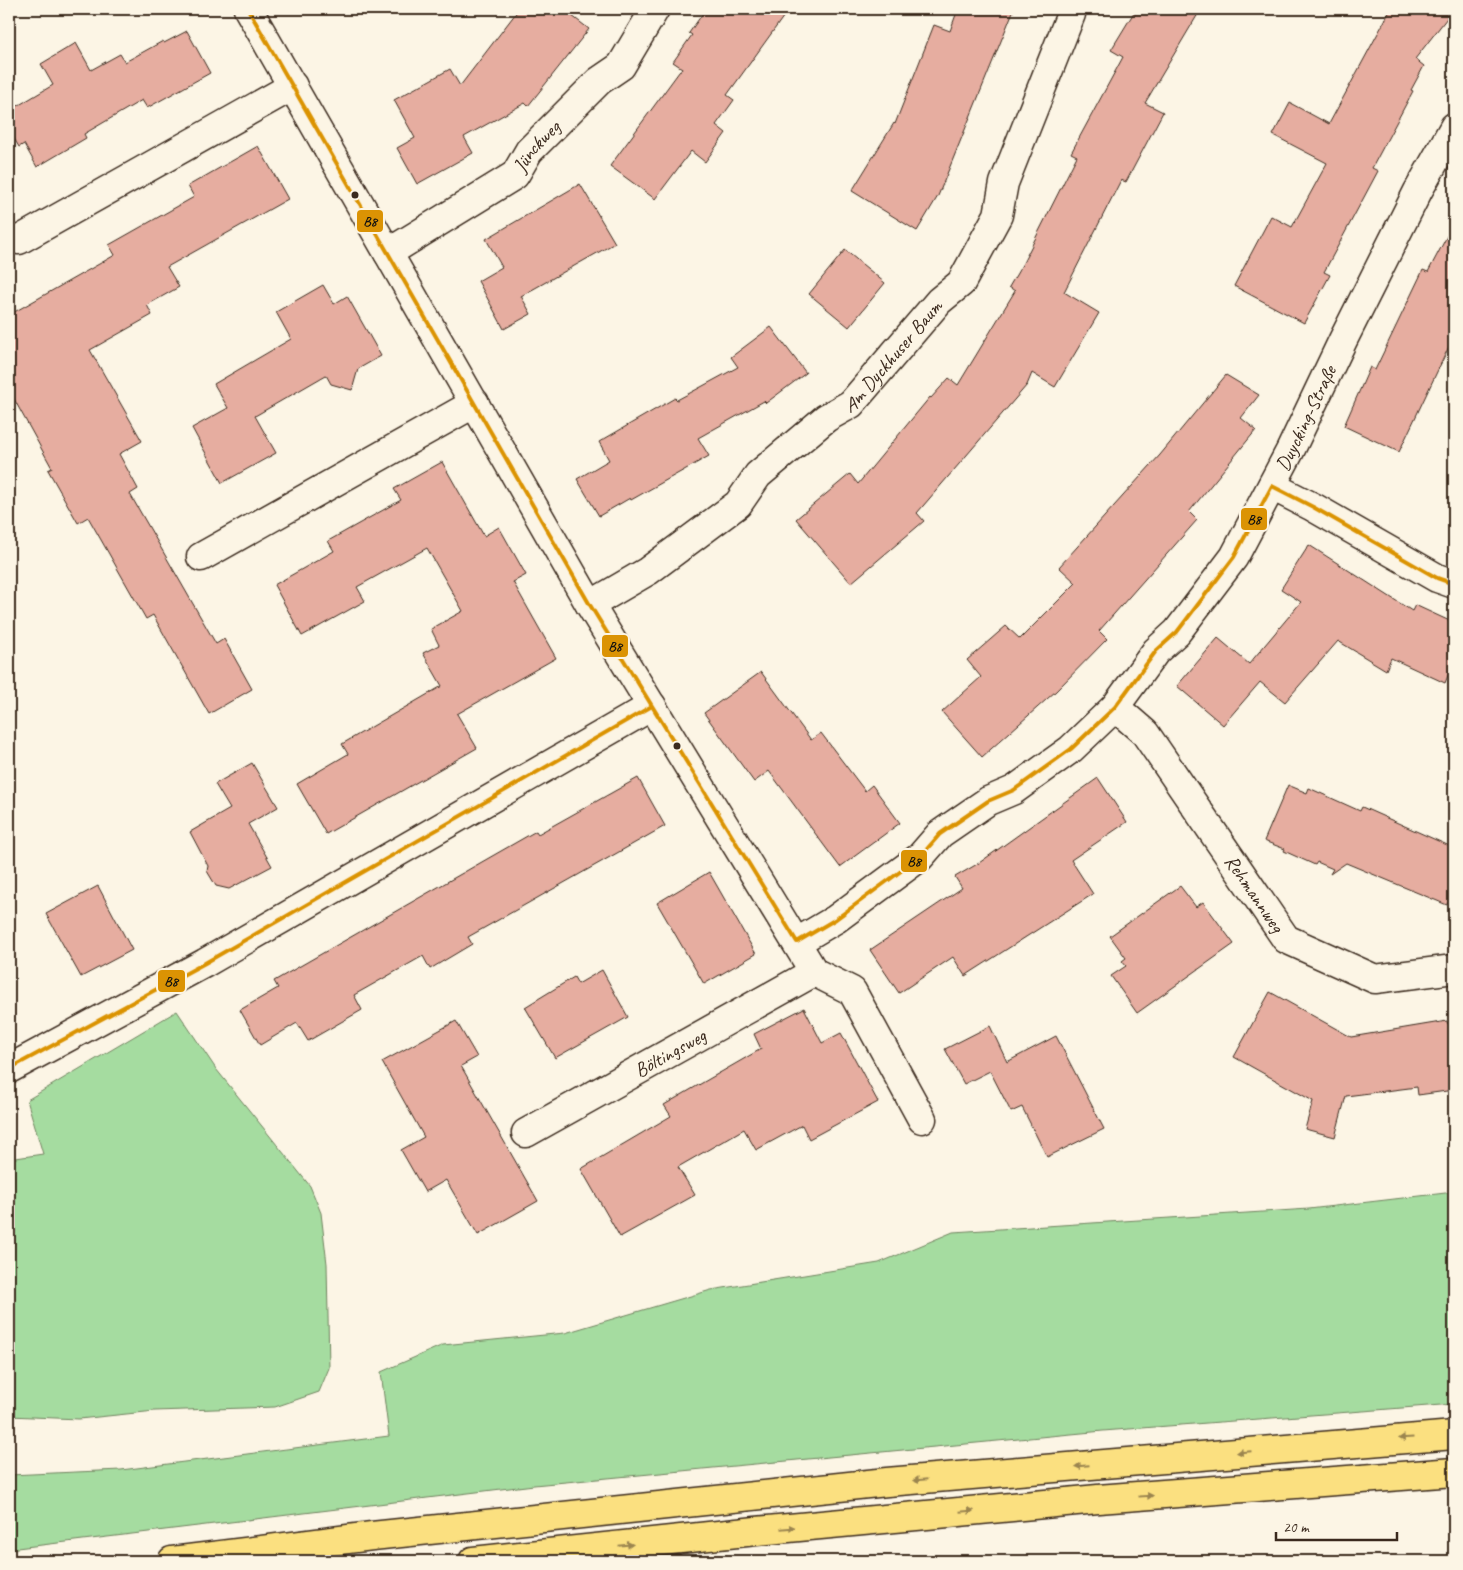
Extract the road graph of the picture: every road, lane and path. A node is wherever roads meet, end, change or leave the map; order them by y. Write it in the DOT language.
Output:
graph roads {
  1 [pos="248,9"];
  2 [pos="655,9"];
  3 [pos="1071,9"];
  4 [pos="293,86"];
  5 [pos="1454,127"];
  6 [pos="19,240"];
  7 [pos="388,253"];
  8 [pos="475,403"];
  9 [pos="1272,486"];
  10 [pos="201,557"];
  11 [pos="1454,584"];
  12 [pos="590,605"];
  13 [pos="652,706"];
  14 [pos="1115,707"];
  15 [pos="797,942"];
  16 [pos="1454,969"];
  17 [pos="814,972"];
  18 [pos="9,1069"];
  19 [pos="922,1119"];
  20 [pos="526,1133"];
  21 [pos="1454,1435"];
  22 [pos="1454,1472"];
  23 [pos="172,1561"];
  24 [pos="473,1561"];
  1 -- 4 [label="street"];
  2 -- 7 [label="street, Jünckweg"];
  3 -- 12 [label="street, Am Dyckhuser Baum"];
  4 -- 6 [label="street"];
  4 -- 7 [label="street"];
  5 -- 9 [label="street, Duycking-Straße"];
  7 -- 8 [label="street"];
  8 -- 10 [label="street"];
  8 -- 12 [label="street"];
  9 -- 11 [label="street"];
  9 -- 14 [label="street, Duycking-Straße"];
  12 -- 13 [label="street"];
  13 -- 15 [label="street"];
  13 -- 18 [label="street"];
  14 -- 15 [label="street, Duycking-Straße"];
  14 -- 16 [label="street, Rehmannweg"];
  15 -- 17 [label="street"];
  17 -- 19 [label="street"];
  17 -- 20 [label="street, Böltingsweg"];
  21 -- 23 [label="highway, one-way"];
  24 -- 22 [label="highway, one-way"];
}
